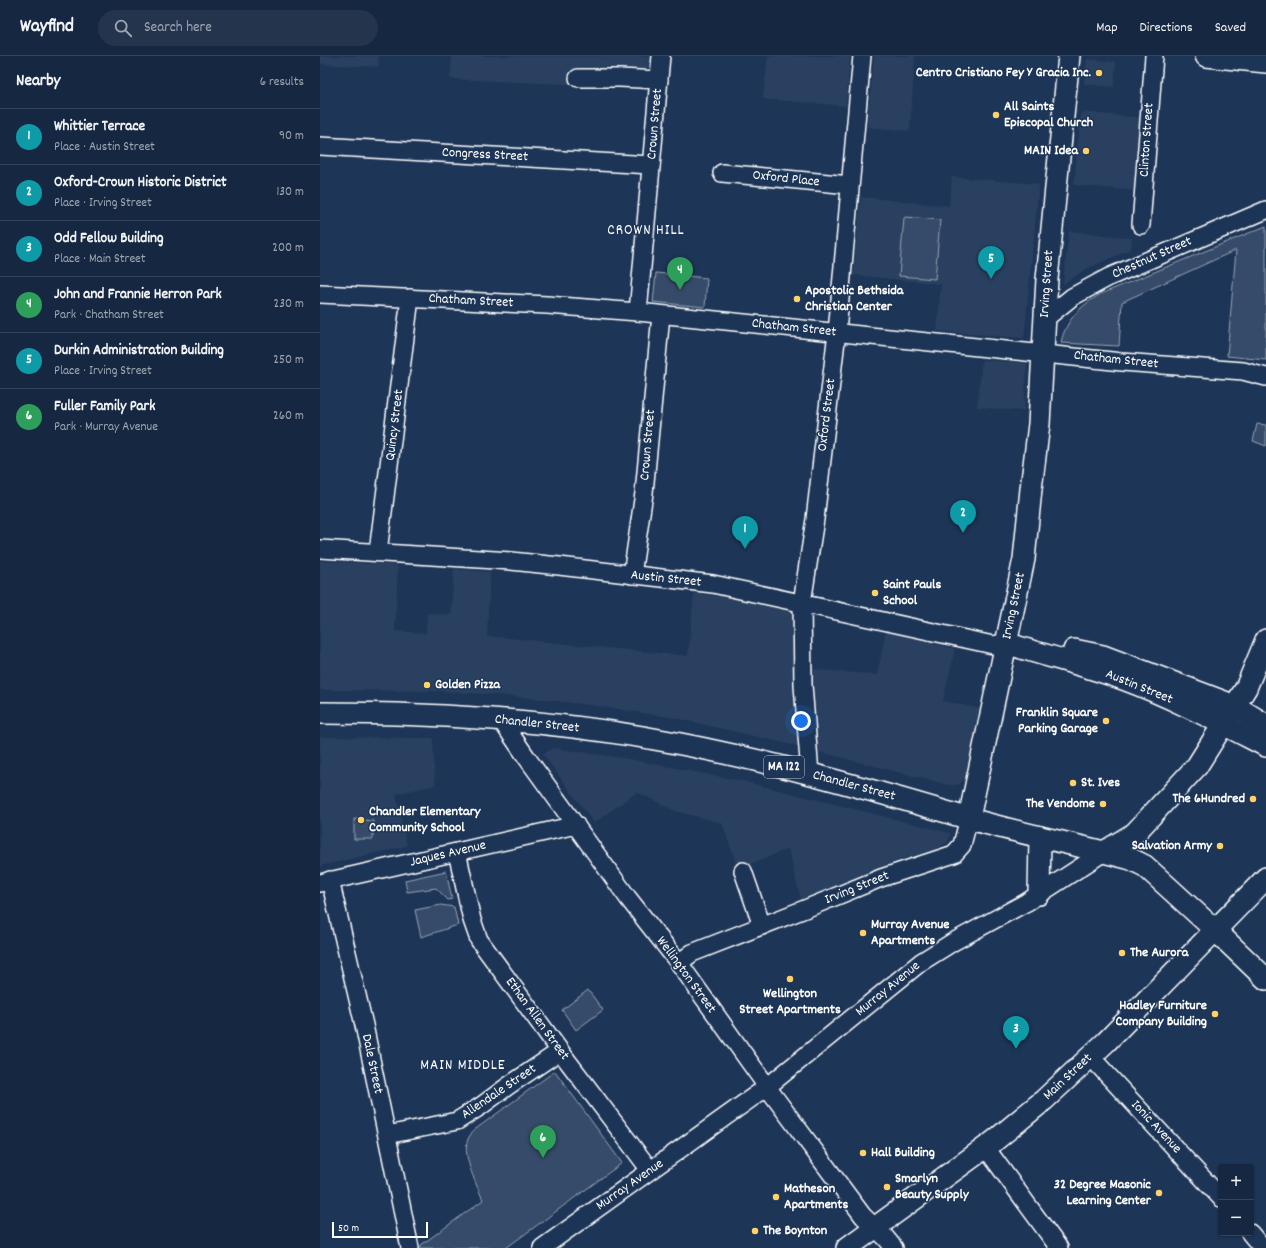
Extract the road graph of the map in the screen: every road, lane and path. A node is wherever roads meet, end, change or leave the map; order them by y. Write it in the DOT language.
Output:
graph roads {
  1 [pos="661,56"];
  2 [pos="862,56"];
  3 [pos="1069,56"];
  4 [pos="1154,56"];
  5 [pos="1206,56"];
  6 [pos="1266,62"];
  7 [pos="578,78"];
  8 [pos="659,80"];
  9 [pos="320,146"];
  10 [pos="651,165"];
  11 [pos="722,173"];
  12 [pos="850,185"];
  13 [pos="1266,210"];
  14 [pos="1141,225"];
  15 [pos="320,294"];
  16 [pos="410,298"];
  17 [pos="638,312"];
  18 [pos="661,315"];
  19 [pos="1045,319"];
  20 [pos="837,332"];
  21 [pos="1042,354"];
  22 [pos="1266,377"];
  23 [pos="320,549"];
  24 [pos="378,552"];
  25 [pos="632,575"];
  26 [pos="802,603"];
  27 [pos="1266,640"];
  28 [pos="1006,642"];
  29 [pos="1235,706"];
  30 [pos="320,713"];
  31 [pos="501,720"];
  32 [pos="1224,724"];
  33 [pos="1266,724"];
  34 [pos="1266,746"];
  35 [pos="810,774"];
  36 [pos="970,818"];
  37 [pos="576,825"];
  38 [pos="1040,837"];
  39 [pos="457,852"];
  40 [pos="1104,852"];
  41 [pos="743,872"];
  42 [pos="1266,878"];
  43 [pos="325,881"];
  44 [pos="1039,894"];
  45 [pos="762,926"];
  46 [pos="1215,930"];
  47 [pos="679,963"];
  48 [pos="1266,979"];
  49 [pos="560,1052"];
  50 [pos="1090,1056"];
  51 [pos="767,1087"];
  52 [pos="387,1135"];
  53 [pos="986,1148"];
  54 [pos="650,1170"];
  55 [pos="1218,1195"];
  56 [pos="875,1227"];
  57 [pos="410,1248"];
  58 [pos="542,1248"];
  59 [pos="847,1248"];
  60 [pos="894,1248"];
  61 [pos="1059,1248"];
  1 -- 8 [label="street, Crown Street"];
  2 -- 12 [label="street, Oxford Street"];
  3 -- 19 [label="main road, Irving Street"];
  4 -- 14 [label="street, Clinton Street"];
  5 -- 6 [label="main road"];
  7 -- 8 [label="street"];
  8 -- 10 [label="street, Crown Street"];
  9 -- 10 [label="street, Congress Street"];
  10 -- 17 [label="street, Crown Street"];
  11 -- 12 [label="street, Oxford Place"];
  12 -- 20 [label="street, Oxford Street"];
  13 -- 19 [label="street, Chestnut Street"];
  15 -- 16 [label="street, Chatham Street"];
  16 -- 17 [label="street, Chatham Street"];
  16 -- 24 [label="street, Quincy Street"];
  17 -- 18 [label="street, Chatham Street"];
  18 -- 20 [label="street, Chatham Street"];
  18 -- 25 [label="street, Crown Street"];
  19 -- 21 [label="main road, Irving Street"];
  20 -- 21 [label="street, Chatham Street"];
  20 -- 26 [label="street, Oxford Street"];
  21 -- 22 [label="street, Chatham Street"];
  21 -- 28 [label="main road, Irving Street"];
  23 -- 24 [label="street, Austin Street"];
  24 -- 25 [label="street, Austin Street"];
  25 -- 26 [label="street, Austin Street"];
  26 -- 28 [label="street, Austin Street"];
  26 -- 35 [label="street, Oxford Street"];
  27 -- 29 [label="main road, Murray Avenue"];
  28 -- 29 [label="main road, Austin Street"];
  28 -- 32 [label="main road, Austin Street"];
  28 -- 36 [label="main road, Irving Street"];
  29 -- 32 [label="main road, Murray Avenue"];
  29 -- 33 [label="main road, Austin Street"];
  30 -- 31 [label="main road, Chandler Street / MA 122"];
  31 -- 35 [label="main road, Chandler Street / MA 122"];
  31 -- 37 [label="street, Wellington Street"];
  32 -- 34 [label="main road, Austin Street"];
  32 -- 40 [label="main road, Murray Avenue"];
  35 -- 36 [label="main road, Chandler Street / MA 122"];
  36 -- 38 [label="main road, Chandler Street / MA 122"];
  36 -- 45 [label="street, Irving Street"];
  37 -- 39 [label="street, Jaques Avenue"];
  37 -- 47 [label="street, Wellington Street"];
  38 -- 40 [label="main road, Chandler Street / MA 122"];
  38 -- 44 [label="main road"];
  39 -- 43 [label="street, Jaques Avenue"];
  39 -- 49 [label="street, Ethan Allen Street"];
  40 -- 44 [label="street, Murray Avenue"];
  40 -- 46 [label="main road, Chandler Street / MA 122"];
  41 -- 45 [label="street"];
  42 -- 46 [label="main road, Main Street"];
  43 -- 52 [label="street, Dale Street"];
  44 -- 51 [label="street, Murray Avenue"];
  45 -- 47 [label="street, Irving Street"];
  46 -- 48 [label="main road, MA 122"];
  46 -- 50 [label="main road, Main Street"];
  47 -- 51 [label="street, Wellington Street"];
  49 -- 52 [label="street, Allendale Street"];
  49 -- 54 [label="street, Ethan Allen Street"];
  50 -- 53 [label="main road, Main Street"];
  50 -- 55 [label="street, Ionic Avenue"];
  51 -- 54 [label="street, Murray Avenue"];
  51 -- 56 [label="street, Wellington Street"];
  52 -- 57 [label="street, Dale Street"];
  53 -- 56 [label="main road, Main Street"];
  53 -- 61 [label="street"];
  54 -- 58 [label="street, Murray Avenue"];
  56 -- 59 [label="main road, Main Street"];
  56 -- 60 [label="street, Wellington Street"];
}
